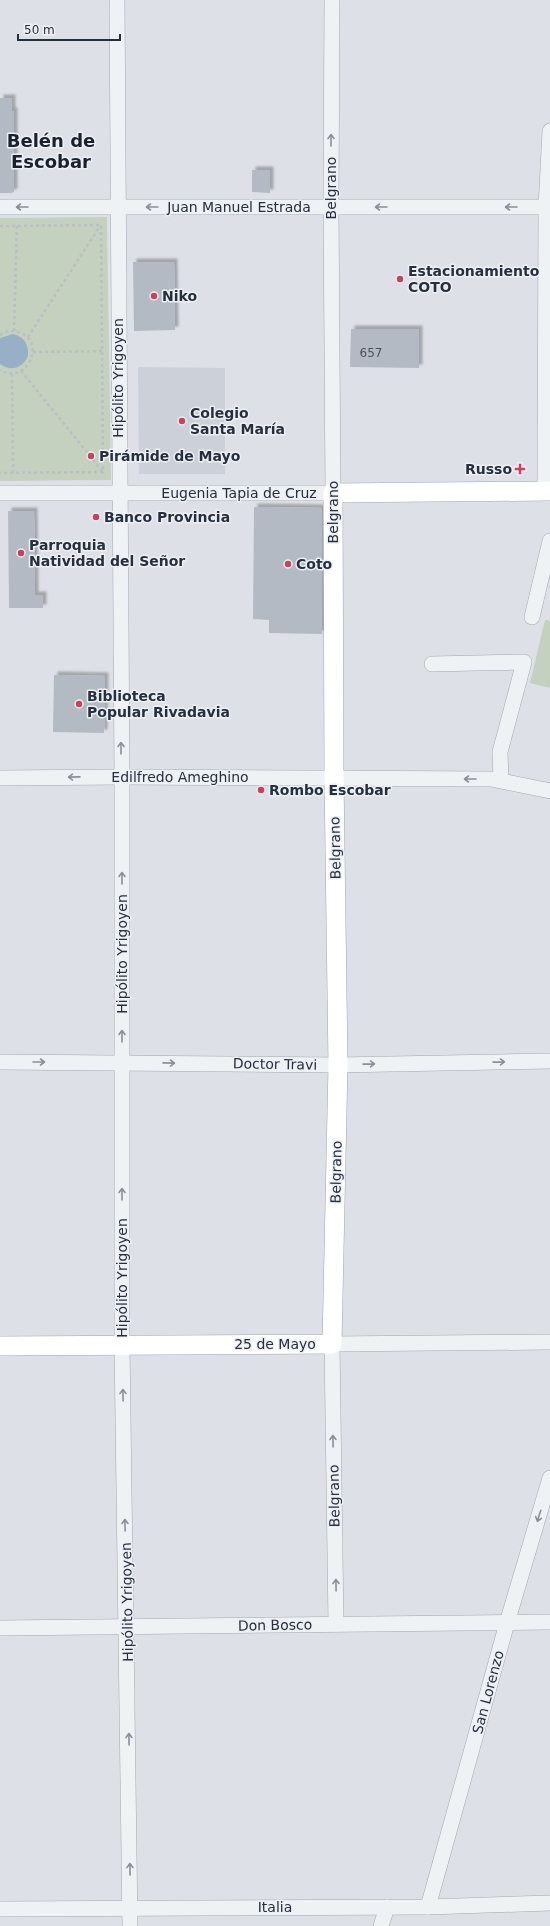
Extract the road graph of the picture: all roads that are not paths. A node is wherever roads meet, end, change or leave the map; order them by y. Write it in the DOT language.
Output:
graph roads {
  1 [pos="117,0"];
  2 [pos="332,0"];
  3 [pos="550,131"];
  4 [pos="0,207"];
  5 [pos="117,207"];
  6 [pos="331,207"];
  7 [pos="548,207"];
  8 [pos="548,491"];
  9 [pos="0,492"];
  10 [pos="119,493"];
  11 [pos="333,493"];
  12 [pos="550,540"];
  13 [pos="532,618"];
  14 [pos="432,664"];
  15 [pos="122,777"];
  16 [pos="0,778"];
  17 [pos="334,778"];
  18 [pos="502,780"];
  19 [pos="550,791"];
  20 [pos="550,1061"];
  21 [pos="0,1062"];
  22 [pos="123,1062"];
  23 [pos="338,1065"];
  24 [pos="550,1342"];
  25 [pos="332,1344"];
  26 [pos="122,1345"];
  27 [pos="0,1346"];
  28 [pos="550,1478"];
  29 [pos="550,1622"];
  30 [pos="507,1623"];
  31 [pos="336,1624"];
  32 [pos="0,1628"];
  33 [pos="127,1628"];
  34 [pos="550,1903"];
  35 [pos="428,1906"];
  36 [pos="386,1907"];
  37 [pos="131,1908"];
  38 [pos="0,1909"];
  39 [pos="130,1926"];
  40 [pos="381,1926"];
  1 -- 5 [label="street, Hipólito Yrigoyen"];
  6 -- 2 [label="street, Belgrano, one-way"];
  3 -- 7 [label="street"];
  5 -- 4 [label="street, Juan Manuel Estrada, one-way"];
  6 -- 5 [label="street, Juan Manuel Estrada, one-way"];
  5 -- 10 [label="street, Hipólito Yrigoyen"];
  7 -- 6 [label="street, Juan Manuel Estrada, one-way"];
  6 -- 11 [label="street, Belgrano"];
  7 -- 8 [label="street"];
  8 -- 11 [label="main road, Eugenia Tapia de Cruz"];
  9 -- 10 [label="street, Eugenia Tapia de Cruz"];
  10 -- 11 [label="street, Eugenia Tapia de Cruz"];
  15 -- 10 [label="street, Hipólito Yrigoyen, one-way"];
  11 -- 17 [label="main road, Belgrano"];
  12 -- 13 [label="street"];
  14 -- 18 [label="street"];
  15 -- 16 [label="street, Edilfredo Ameghino, one-way"];
  15 -- 17 [label="street, Edilfredo Ameghino"];
  22 -- 15 [label="street, Hipólito Yrigoyen, one-way"];
  18 -- 17 [label="street, Edilfredo Ameghino, one-way"];
  17 -- 23 [label="main road, Belgrano"];
  18 -- 19 [label="street, Edilfredo Ameghino"];
  23 -- 20 [label="street, Doctor Travi, one-way"];
  21 -- 22 [label="street, Doctor Travi, one-way"];
  22 -- 23 [label="street, Doctor Travi, one-way"];
  26 -- 22 [label="street, Hipólito Yrigoyen, one-way"];
  23 -- 25 [label="main road, Belgrano"];
  24 -- 25 [label="street, 25 de Mayo"];
  25 -- 26 [label="main road, 25 de Mayo"];
  31 -- 25 [label="street, Belgrano, one-way"];
  26 -- 27 [label="main road, 25 de Mayo"];
  33 -- 26 [label="street, Hipólito Yrigoyen, one-way"];
  28 -- 30 [label="street, San Lorenzo, one-way"];
  29 -- 30 [label="street, Don Bosco"];
  30 -- 31 [label="street, Don Bosco"];
  30 -- 35 [label="street, San Lorenzo"];
  31 -- 33 [label="street, Don Bosco"];
  32 -- 33 [label="street, Don Bosco"];
  37 -- 33 [label="street, Hipólito Yrigoyen, one-way"];
  34 -- 35 [label="street, Italia"];
  35 -- 36 [label="street, Italia"];
  36 -- 37 [label="street, Italia"];
  36 -- 40 [label="street"];
  37 -- 38 [label="street, Italia"];
  37 -- 39 [label="street, Hipólito Yrigoyen"];
}
